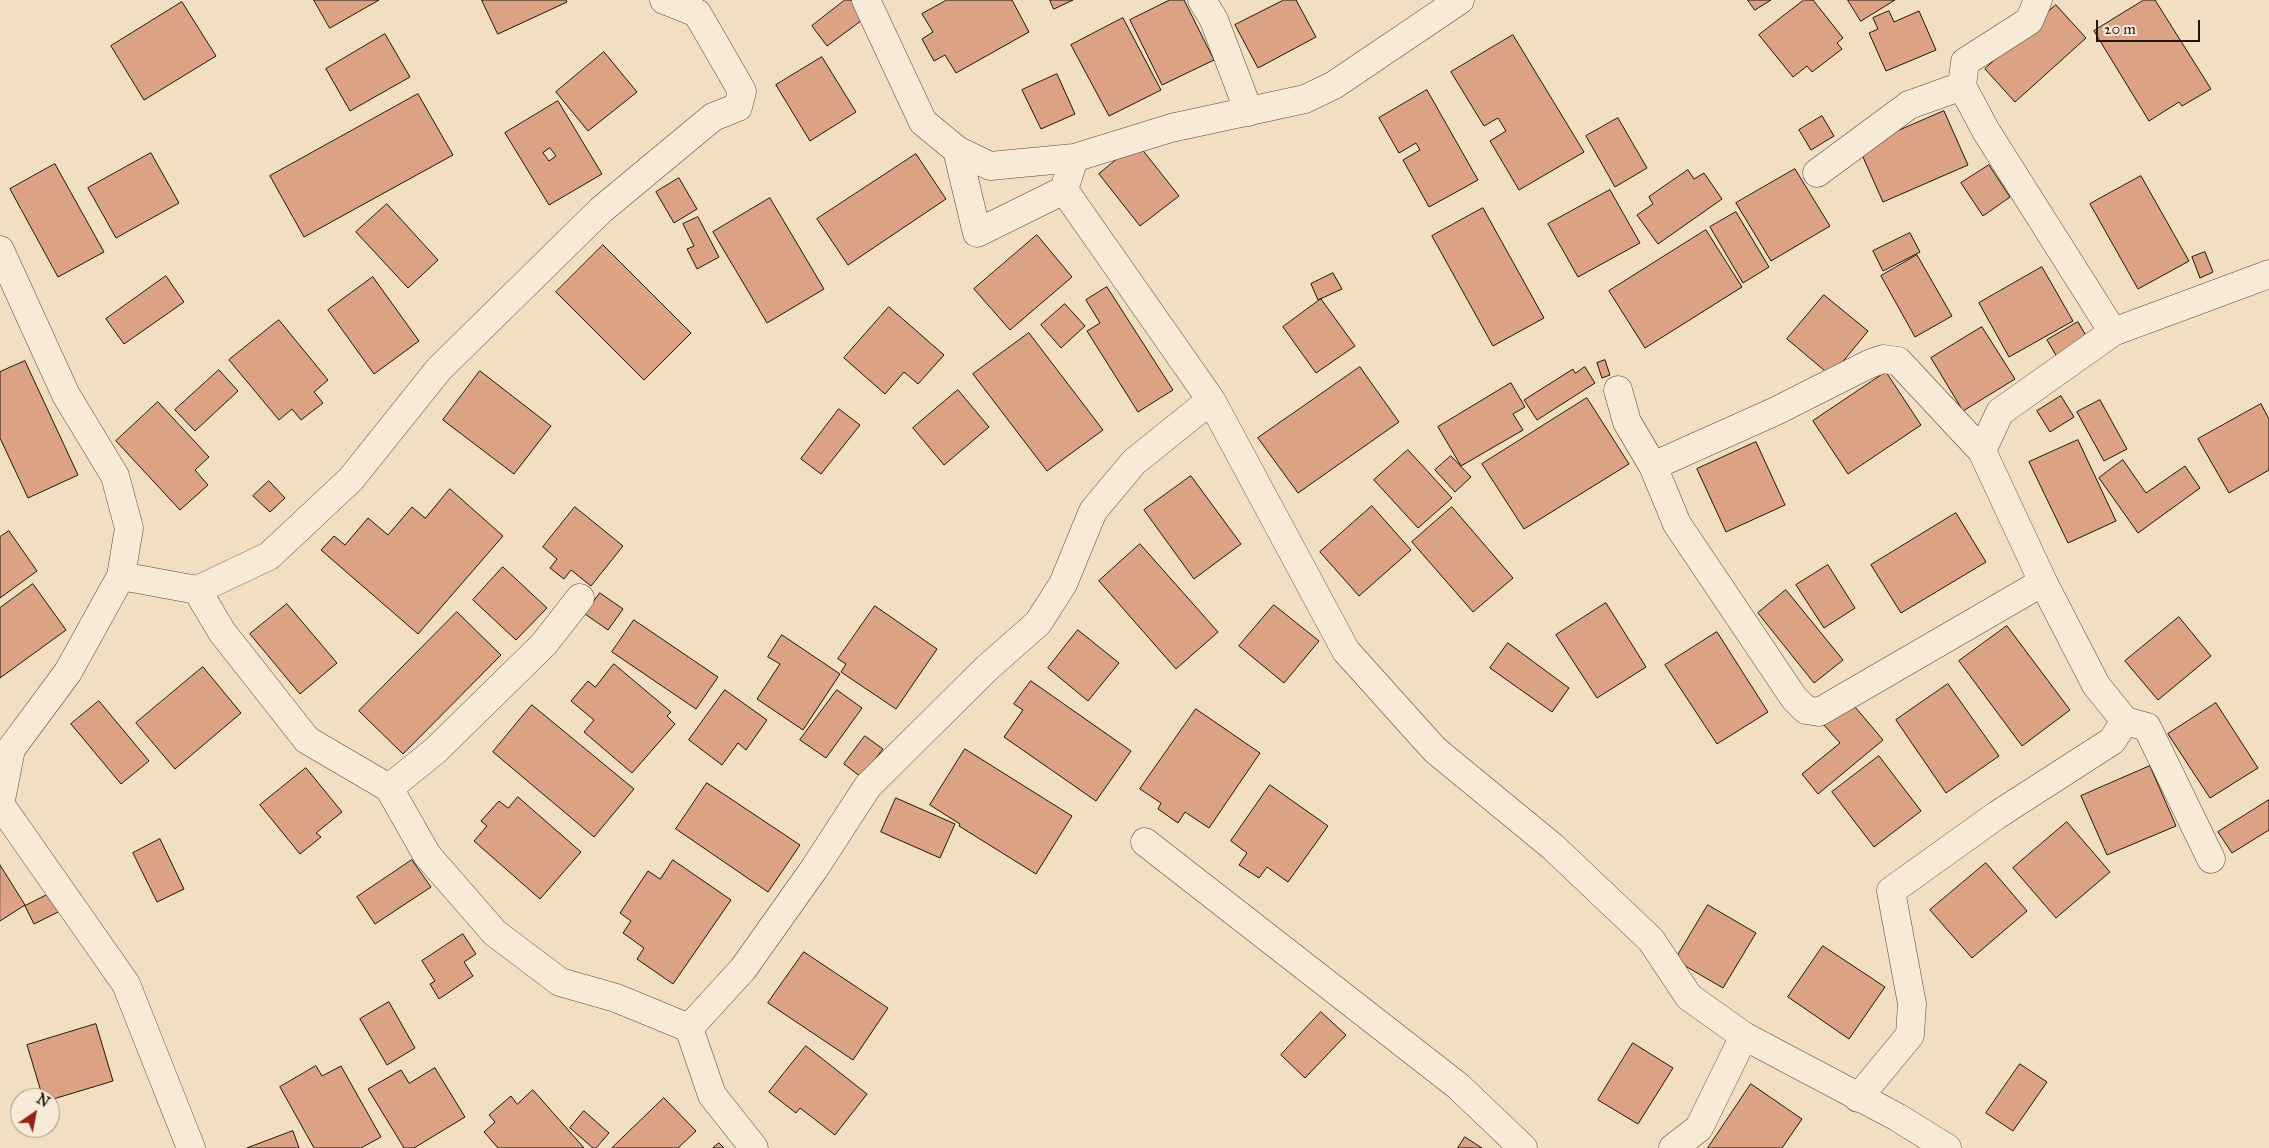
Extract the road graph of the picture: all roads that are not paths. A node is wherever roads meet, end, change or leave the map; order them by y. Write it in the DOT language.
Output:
graph roads {
  1 [pos="664,0"];
  2 [pos="866,0"];
  3 [pos="1202,0"];
  4 [pos="1460,0"];
  5 [pos="2038,0"];
  6 [pos="1962,86"];
  7 [pos="1249,112"];
  8 [pos="957,150"];
  9 [pos="1074,158"];
  10 [pos="1817,173"];
  11 [pos="1064,190"];
  12 [pos="0,250"];
  13 [pos="2269,274"];
  14 [pos="2113,332"];
  15 [pos="1618,390"];
  16 [pos="1212,400"];
  17 [pos="1982,451"];
  18 [pos="1653,466"];
  19 [pos="121,576"];
  20 [pos="2042,582"];
  21 [pos="197,590"];
  22 [pos="580,598"];
  23 [pos="2125,721"];
  24 [pos="389,788"];
  25 [pos="0,804"];
  26 [pos="1145,842"];
  27 [pos="2211,859"];
  28 [pos="689,1028"];
  29 [pos="1744,1036"];
  30 [pos="1858,1098"];
  31 [pos="191,1148"];
  32 [pos="754,1148"];
  33 [pos="1523,1148"];
  34 [pos="1673,1148"];
  35 [pos="1946,1148"];
  1 -- 21 [label="street"];
  2 -- 8 [label="street"];
  3 -- 7 [label="street"];
  4 -- 7 [label="street"];
  5 -- 6 [label="street"];
  6 -- 10 [label="street"];
  6 -- 14 [label="street"];
  7 -- 9 [label="street"];
  8 -- 9 [label="street"];
  8 -- 11 [label="street"];
  9 -- 11 [label="street"];
  11 -- 16 [label="street"];
  12 -- 19 [label="street"];
  13 -- 14 [label="street"];
  14 -- 17 [label="street"];
  15 -- 18 [label="street"];
  16 -- 28 [label="street"];
  16 -- 29 [label="street"];
  17 -- 18 [label="street"];
  17 -- 20 [label="street"];
  18 -- 20 [label="street"];
  19 -- 21 [label="street"];
  19 -- 25 [label="street"];
  20 -- 23 [label="street"];
  21 -- 24 [label="street"];
  22 -- 24 [label="street"];
  23 -- 27 [label="street"];
  23 -- 30 [label="street"];
  24 -- 28 [label="street"];
  25 -- 31 [label="street"];
  26 -- 33 [label="street"];
  28 -- 32 [label="street"];
  29 -- 30 [label="street"];
  29 -- 34 [label="street"];
  30 -- 35 [label="street"];
}
